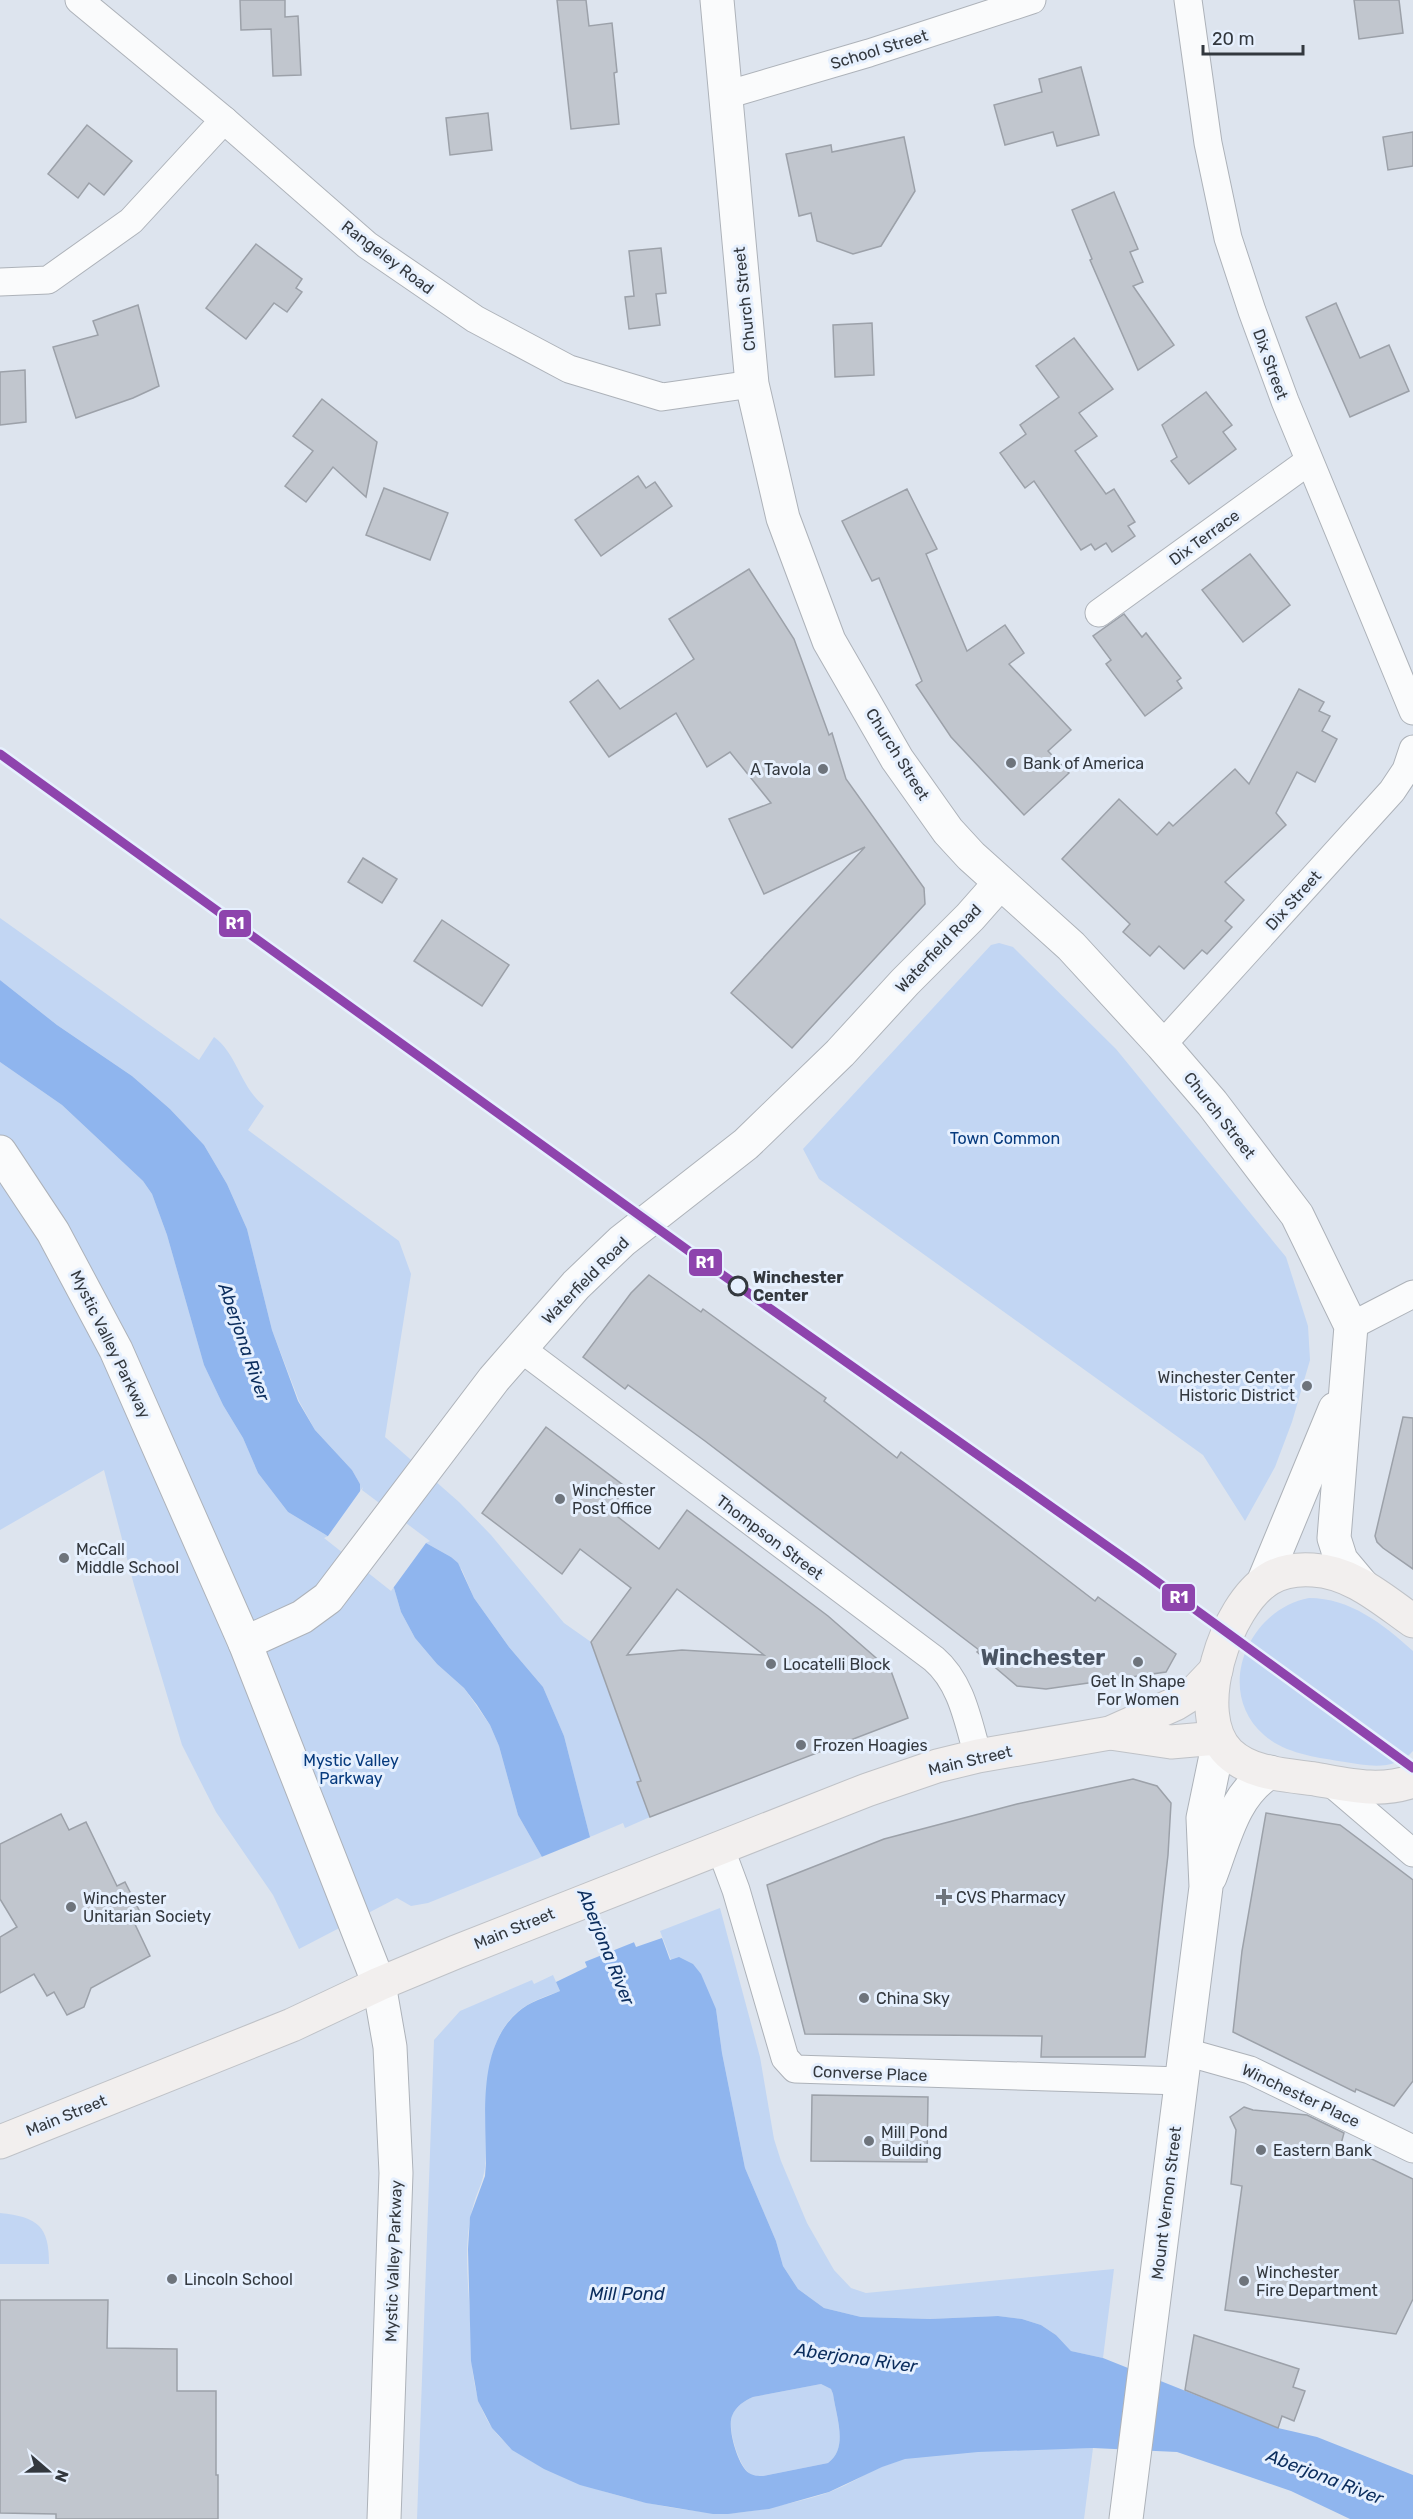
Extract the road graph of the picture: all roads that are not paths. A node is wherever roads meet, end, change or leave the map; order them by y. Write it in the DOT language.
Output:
graph roads {
  1 [pos="717,0"];
  2 [pos="1032,0"];
  3 [pos="1188,0"];
  4 [pos="85,2"];
  5 [pos="726,95"];
  6 [pos="224,120"];
  7 [pos="0,282"];
  8 [pos="752,384"];
  9 [pos="1310,461"];
  10 [pos="1099,613"];
  11 [pos="1413,711"];
  12 [pos="1413,749"];
  13 [pos="1000,883"];
  14 [pos="1162,1045"];
  15 [pos="0,1152"];
  16 [pos="1413,1294"];
  17 [pos="1352,1326"];
  18 [pos="520,1348"];
  19 [pos="1349,1376"];
  20 [pos="1263,1583"];
  21 [pos="1362,1585"];
  22 [pos="1413,1621"];
  23 [pos="245,1643"];
  24 [pos="1216,1670"];
  25 [pos="1110,1732"];
  26 [pos="1218,1740"];
  27 [pos="978,1756"];
  28 [pos="1270,1772"];
  29 [pos="1413,1781"];
  30 [pos="1330,1782"];
  31 [pos="720,1847"];
  32 [pos="1413,1853"];
  33 [pos="1206,1887"];
  34 [pos="379,1984"];
  35 [pos="1184,2066"];
  36 [pos="0,2142"];
  37 [pos="1413,2149"];
  38 [pos="384,2519"];
  39 [pos="1126,2519"];
  1 -- 5 [label="main road, Church Street"];
  2 -- 5 [label="street, School Street"];
  3 -- 9 [label="street, Dix Street"];
  4 -- 6 [label="street, Rangeley Road"];
  5 -- 8 [label="main road, Church Street"];
  6 -- 7 [label="street"];
  6 -- 8 [label="street, Rangeley Road"];
  8 -- 13 [label="main road, Church Street"];
  9 -- 10 [label="street, Dix Terrace"];
  9 -- 11 [label="street, Dix Street"];
  12 -- 14 [label="street, Dix Street"];
  13 -- 14 [label="main road, Church Street"];
  13 -- 18 [label="main road, Waterfield Road"];
  14 -- 17 [label="main road, Church Street"];
  15 -- 23 [label="main road, Mystic Valley Parkway"];
  16 -- 17 [label="street"];
  17 -- 19 [label="main road, Church Street"];
  18 -- 23 [label="main road, Waterfield Road"];
  18 -- 27 [label="street, Thompson Street"];
  19 -- 20 [label="main road, Church Street"];
  19 -- 21 [label="main road, Church Street"];
  20 -- 21 [label="main road"];
  20 -- 24 [label="main road"];
  21 -- 22 [label="main road"];
  23 -- 34 [label="main road, Mystic Valley Parkway"];
  24 -- 25 [label="main road, Main Street"];
  24 -- 26 [label="main road"];
  25 -- 26 [label="main road, Main Street"];
  25 -- 27 [label="main road, Main Street"];
  26 -- 28 [label="main road"];
  26 -- 33 [label="main road, Mount Vernon Street"];
  27 -- 31 [label="main road, Main Street"];
  28 -- 30 [label="main road"];
  28 -- 33 [label="main road, Mount Vernon Street"];
  29 -- 30 [label="main road"];
  30 -- 32 [label="street"];
  31 -- 34 [label="main road, Main Street"];
  31 -- 35 [label="street, Converse Place"];
  33 -- 35 [label="main road, Mount Vernon Street"];
  34 -- 36 [label="main road, Main Street"];
  34 -- 38 [label="main road, Mystic Valley Parkway"];
  35 -- 37 [label="street, Winchester Place"];
  35 -- 39 [label="main road, Mount Vernon Street"];
}
